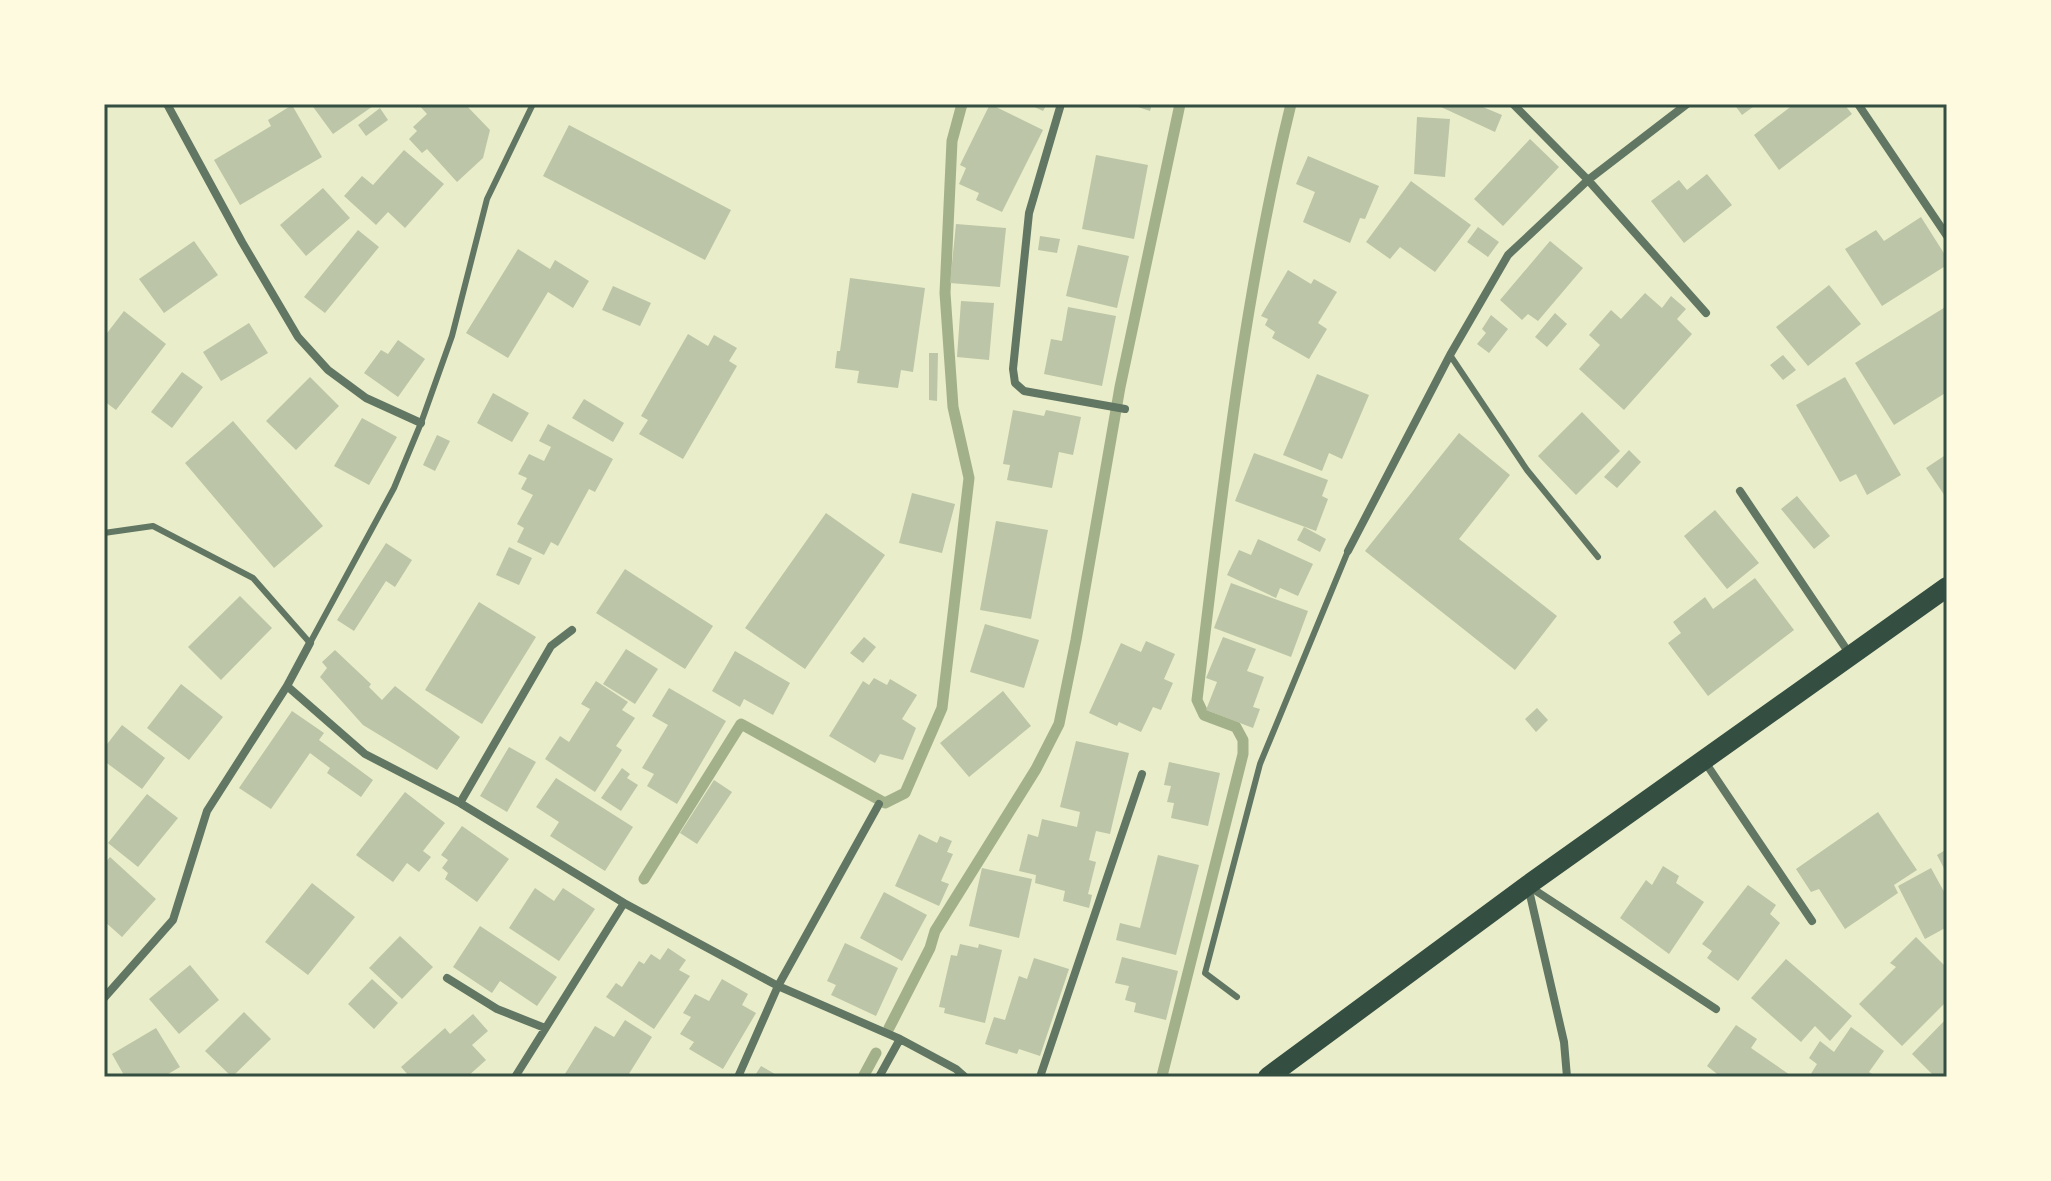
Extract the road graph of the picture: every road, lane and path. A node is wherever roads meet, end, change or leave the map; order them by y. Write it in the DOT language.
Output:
graph roads {
  1 [pos="167,104"];
  2 [pos="533,104"];
  3 [pos="1061,104"];
  4 [pos="1513,104"];
  5 [pos="1687,104"];
  6 [pos="1858,104"];
  7 [pos="1588,180"];
  8 [pos="1947,236"];
  9 [pos="1706,313"];
  10 [pos="1450,355"];
  11 [pos="1125,409"];
  12 [pos="421,423"];
  13 [pos="1740,491"];
  14 [pos="104,533"];
  15 [pos="1348,551"];
  16 [pos="1598,557"];
  17 [pos="1947,587"];
  18 [pos="572,630"];
  19 [pos="310,643"];
  20 [pos="1851,657"];
  21 [pos="287,686"];
  22 [pos="1705,761"];
  23 [pos="1142,774"];
  24 [pos="460,803"];
  25 [pos="879,804"];
  26 [pos="1528,885"];
  27 [pos="624,903"];
  28 [pos="1812,921"];
  29 [pos="447,978"];
  30 [pos="778,986"];
  31 [pos="1237,997"];
  32 [pos="104,998"];
  33 [pos="1716,1009"];
  34 [pos="545,1028"];
  35 [pos="900,1039"];
  36 [pos="515,1077"];
  37 [pos="738,1077"];
  38 [pos="879,1077"];
  39 [pos="965,1077"];
  40 [pos="1040,1077"];
  41 [pos="1268,1077"];
  42 [pos="1567,1077"];
  1 -- 12 [label="street"];
  2 -- 12 [label="lane"];
  3 -- 11 [label="street"];
  4 -- 7 [label="street"];
  5 -- 7 [label="street"];
  6 -- 8 [label="street"];
  7 -- 9 [label="street"];
  7 -- 10 [label="street"];
  10 -- 15 [label="street"];
  10 -- 16 [label="lane"];
  12 -- 19 [label="lane"];
  13 -- 20 [label="street"];
  14 -- 19 [label="lane"];
  15 -- 31 [label="lane"];
  17 -- 20 [label="main road"];
  18 -- 24 [label="street"];
  19 -- 21 [label="street"];
  20 -- 22 [label="main road"];
  21 -- 24 [label="street"];
  21 -- 32 [label="street"];
  22 -- 26 [label="main road"];
  22 -- 28 [label="street"];
  23 -- 40 [label="street"];
  24 -- 27 [label="street"];
  25 -- 30 [label="street"];
  26 -- 33 [label="street"];
  26 -- 41 [label="main road"];
  26 -- 42 [label="street"];
  27 -- 30 [label="street"];
  27 -- 34 [label="street"];
  29 -- 34 [label="street"];
  30 -- 35 [label="street"];
  30 -- 37 [label="street"];
  34 -- 36 [label="street"];
  35 -- 38 [label="street"];
  35 -- 39 [label="street"];
}
